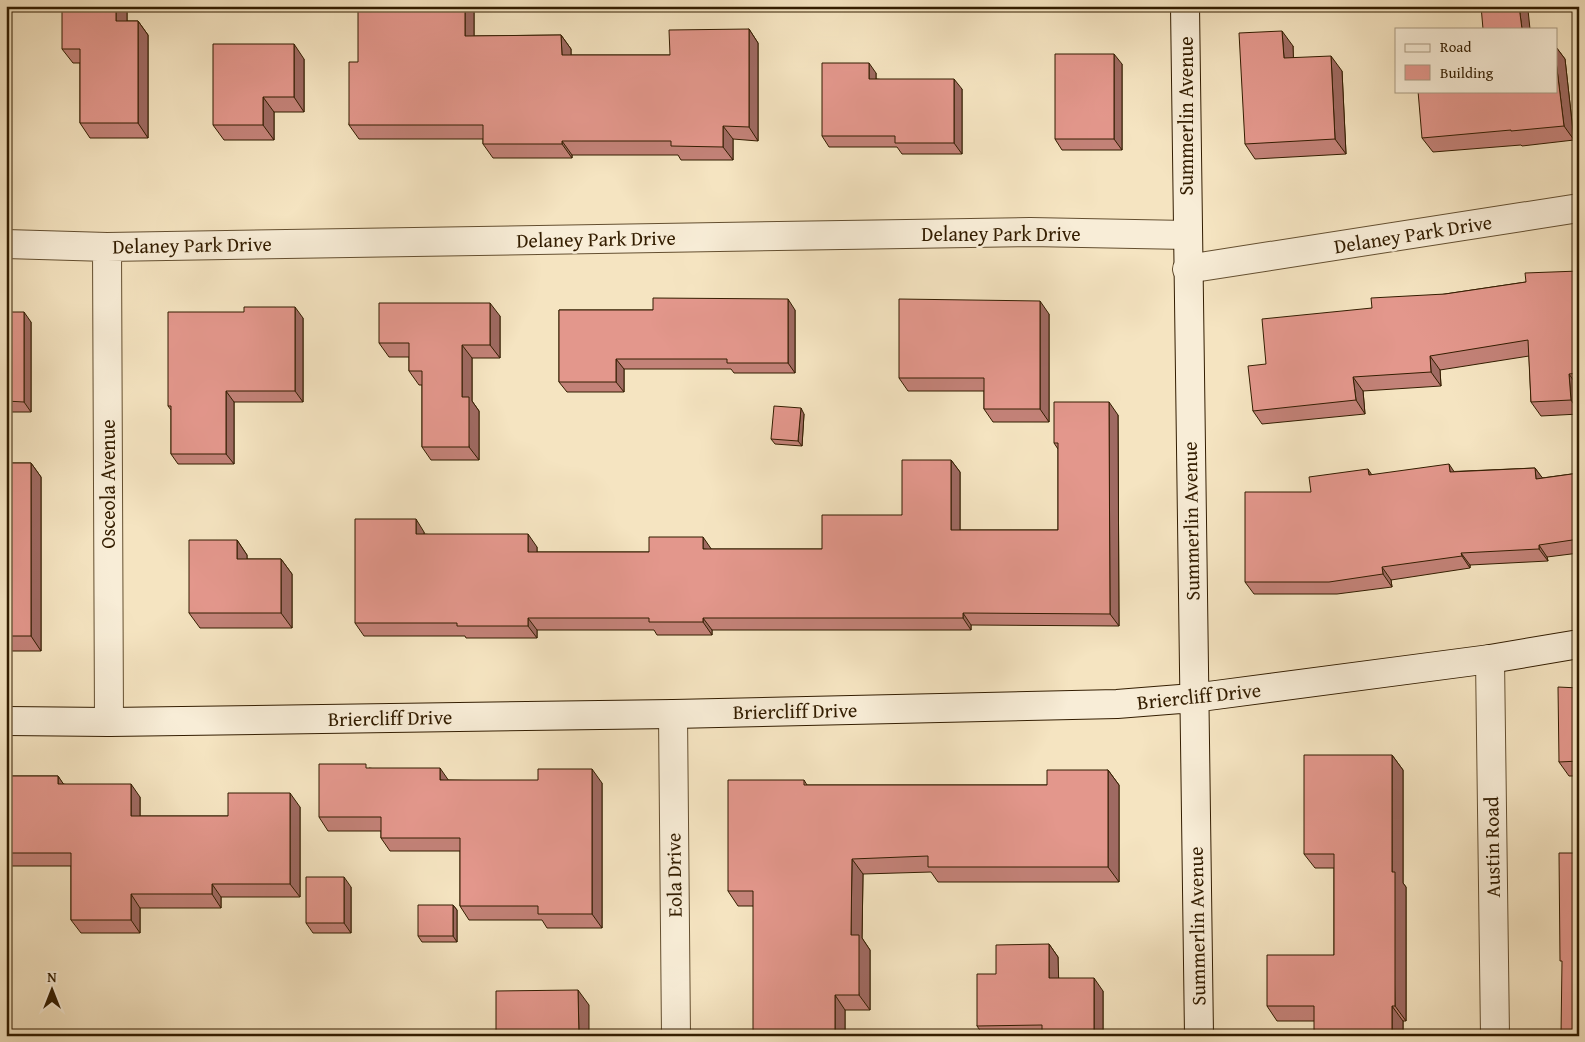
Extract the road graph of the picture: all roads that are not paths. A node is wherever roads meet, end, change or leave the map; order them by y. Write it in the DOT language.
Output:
graph roads {
  1 [pos="1185,6"];
  2 [pos="1579,208"];
  3 [pos="1187,235"];
  4 [pos="6,244"];
  5 [pos="107,247"];
  6 [pos="1187,269"];
  7 [pos="1579,644"];
  8 [pos="1490,659"];
  9 [pos="1193,698"];
  10 [pos="672,714"];
  11 [pos="6,722"];
  12 [pos="109,722"];
  13 [pos="676,1036"];
  14 [pos="1199,1036"];
  15 [pos="1495,1036"];
  1 -- 3 [label="street, Summerlin Avenue"];
  2 -- 6 [label="street, Delaney Park Drive"];
  3 -- 5 [label="street, Delaney Park Drive"];
  3 -- 6 [label="street, Summerlin Avenue"];
  4 -- 5 [label="street, Delaney Park Drive"];
  5 -- 12 [label="street, Osceola Avenue"];
  6 -- 9 [label="street, Summerlin Avenue"];
  7 -- 8 [label="street, Briercliff Drive"];
  8 -- 9 [label="street, Briercliff Drive"];
  8 -- 15 [label="street, Austin Road"];
  9 -- 10 [label="street, Briercliff Drive"];
  9 -- 14 [label="street, Summerlin Avenue"];
  10 -- 12 [label="street, Briercliff Drive"];
  10 -- 13 [label="street, Eola Drive"];
  11 -- 12 [label="street, Briercliff Drive"];
}
